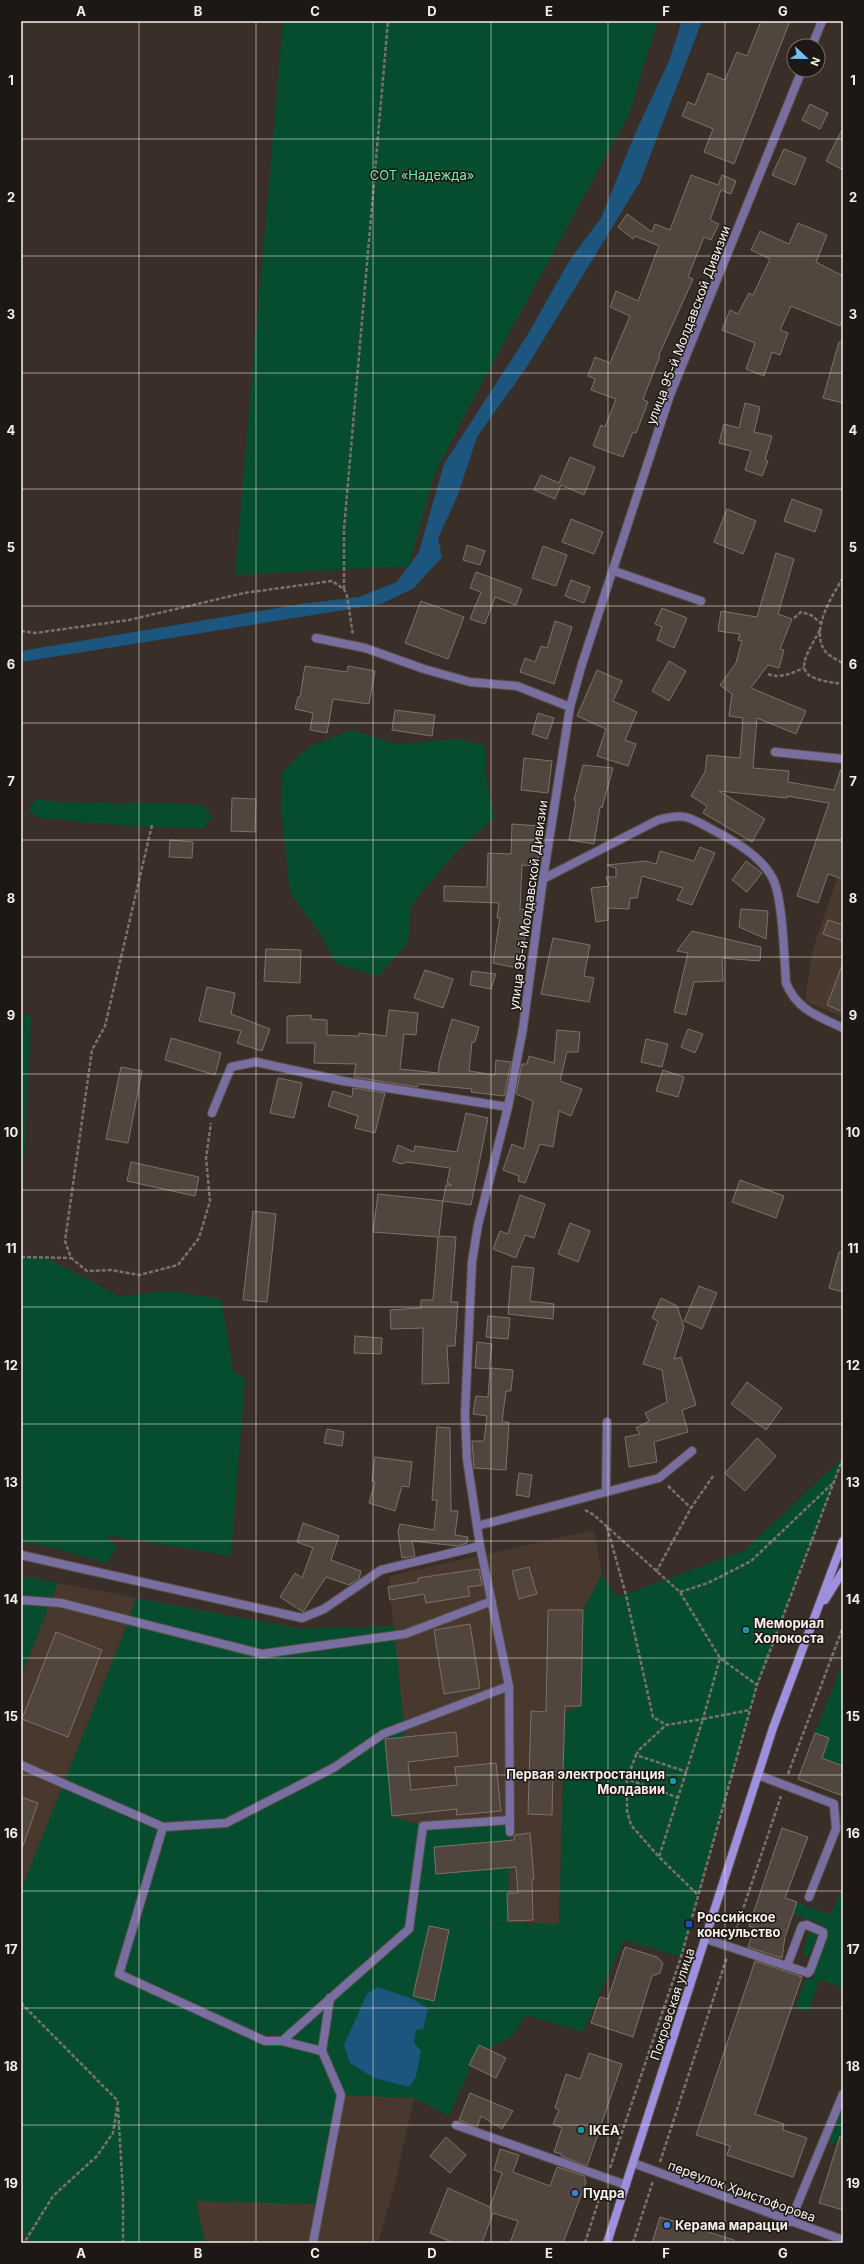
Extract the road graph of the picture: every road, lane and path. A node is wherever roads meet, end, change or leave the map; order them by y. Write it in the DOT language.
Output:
graph roads {
  1 [pos="388,21"];
  2 [pos="822,21"];
  3 [pos="815,38"];
  4 [pos="799,78"];
  5 [pos="614,571"];
  6 [pos="843,578"];
  7 [pos="344,589"];
  8 [pos="701,601"];
  9 [pos="794,618"];
  10 [pos="351,619"];
  11 [pos="822,624"];
  12 [pos="821,628"];
  13 [pos="21,631"];
  14 [pos="316,638"];
  15 [pos="843,663"];
  16 [pos="804,668"];
  17 [pos="768,674"];
  18 [pos="843,684"];
  19 [pos="570,707"];
  20 [pos="775,752"];
  21 [pos="843,759"];
  22 [pos="152,825"];
  23 [pos="543,879"];
  24 [pos="843,1028"];
  25 [pos="508,1107"];
  26 [pos="212,1113"];
  27 [pos="21,1257"];
  28 [pos="71,1258"];
  29 [pos="607,1422"];
  30 [pos="692,1451"];
  31 [pos="843,1458"];
  32 [pos="714,1476"];
  33 [pos="658,1478"];
  34 [pos="833,1483"];
  35 [pos="606,1491"];
  36 [pos="691,1508"];
  37 [pos="594,1515"];
  38 [pos="477,1526"];
  39 [pos="607,1527"];
  40 [pos="843,1541"];
  41 [pos="480,1546"];
  42 [pos="21,1555"];
  43 [pos="843,1571"];
  44 [pos="656,1572"];
  45 [pos="680,1592"];
  46 [pos="21,1600"];
  47 [pos="492,1601"];
  48 [pos="816,1614"];
  49 [pos="843,1627"];
  50 [pos="754,1634"];
  51 [pos="774,1641"];
  52 [pos="720,1658"];
  53 [pos="509,1686"];
  54 [pos="757,1686"];
  55 [pos="750,1710"];
  56 [pos="703,1719"];
  57 [pos="666,1725"];
  58 [pos="636,1755"];
  59 [pos="21,1764"];
  60 [pos="687,1772"];
  61 [pos="758,1775"];
  62 [pos="627,1779"];
  63 [pos="785,1785"];
  64 [pos="679,1798"];
  65 [pos="510,1820"];
  66 [pos="163,1827"];
  67 [pos="510,1832"];
  68 [pos="659,1857"];
  69 [pos="697,1894"];
  70 [pos="808,1897"];
  71 [pos="706,1939"];
  72 [pos="730,1947"];
  73 [pos="787,1966"];
  74 [pos="330,1998"];
  75 [pos="21,2003"];
  76 [pos="282,2041"];
  77 [pos="322,2051"];
  78 [pos="843,2094"];
  79 [pos="118,2101"];
  80 [pos="456,2125"];
  81 [pos="633,2163"];
  82 [pos="656,2172"];
  83 [pos="606,2177"];
  84 [pos="626,2185"];
  85 [pos="790,2222"];
  86 [pos="843,2240"];
  87 [pos="24,2243"];
  88 [pos="123,2243"];
  89 [pos="313,2243"];
  90 [pos="585,2243"];
  91 [pos="607,2243"];
  92 [pos="633,2243"];
  1 -- 7 [label="path"];
  2 -- 3 [label="street"];
  4 -- 5 [label="street, улица 95-й Молдавской Дивизии"];
  5 -- 8 [label="street"];
  5 -- 19 [label="street, улица 95-й Молдавской Дивизии"];
  6 -- 11 [label="path"];
  7 -- 10 [label="path"];
  7 -- 13 [label="path"];
  9 -- 11 [label="path"];
  11 -- 12 [label="path"];
  12 -- 15 [label="path"];
  12 -- 16 [label="path"];
  14 -- 19 [label="street"];
  16 -- 17 [label="path"];
  16 -- 18 [label="path"];
  19 -- 23 [label="street, улица 95-й Молдавской Дивизии"];
  20 -- 21 [label="street"];
  22 -- 28 [label="path"];
  23 -- 24 [label="street"];
  23 -- 25 [label="street, улица 95-й Молдавской Дивизии"];
  25 -- 26 [label="street"];
  25 -- 38 [label="street, улица 95-й Молдавской Дивизии"];
  26 -- 28 [label="path"];
  27 -- 28 [label="path"];
  29 -- 35 [label="street"];
  30 -- 33 [label="street"];
  31 -- 34 [label="path"];
  32 -- 36 [label="path"];
  33 -- 35 [label="street"];
  33 -- 36 [label="path"];
  34 -- 45 [label="path"];
  34 -- 51 [label="path"];
  35 -- 38 [label="street"];
  36 -- 44 [label="path"];
  37 -- 39 [label="path"];
  38 -- 41 [label="street, улица 95-й Молдавской Дивизии"];
  39 -- 44 [label="path"];
  39 -- 57 [label="path"];
  40 -- 48 [label="main road, Покровская улица"];
  41 -- 42 [label="street"];
  41 -- 47 [label="street, улица 95-й Молдавской Дивизии"];
  43 -- 48 [label="main road, Покровская улица"];
  44 -- 45 [label="path"];
  45 -- 52 [label="path"];
  46 -- 47 [label="street"];
  47 -- 53 [label="street, улица 95-й Молдавской Дивизии"];
  48 -- 61 [label="main road, Покровская улица"];
  49 -- 63 [label="path"];
  50 -- 51 [label="path"];
  51 -- 54 [label="path"];
  52 -- 54 [label="path"];
  52 -- 56 [label="path"];
  53 -- 65 [label="street, улица 95-й Молдавской Дивизии"];
  53 -- 66 [label="street"];
  54 -- 55 [label="path"];
  55 -- 56 [label="path"];
  55 -- 69 [label="path"];
  56 -- 57 [label="path"];
  56 -- 60 [label="path"];
  57 -- 58 [label="path"];
  58 -- 60 [label="path"];
  58 -- 62 [label="path"];
  59 -- 66 [label="street"];
  60 -- 64 [label="path"];
  61 -- 63 [label="street"];
  61 -- 71 [label="main road, Покровская улица"];
  62 -- 64 [label="path"];
  62 -- 68 [label="path"];
  63 -- 70 [label="street"];
  63 -- 72 [label="path"];
  64 -- 68 [label="path"];
  65 -- 67 [label="street, улица 95-й Молдавской Дивизии"];
  65 -- 74 [label="street"];
  66 -- 76 [label="street"];
  68 -- 69 [label="path"];
  69 -- 83 [label="path"];
  71 -- 72 [label="street"];
  71 -- 81 [label="main road, Покровская улица"];
  72 -- 73 [label="street"];
  72 -- 82 [label="path"];
  73 -- 73 [label="street"];
  74 -- 76 [label="street"];
  74 -- 77 [label="street"];
  75 -- 79 [label="path"];
  76 -- 77 [label="street"];
  77 -- 89 [label="street"];
  78 -- 85 [label="street"];
  79 -- 87 [label="path"];
  79 -- 88 [label="path"];
  80 -- 83 [label="street"];
  81 -- 82 [label="street, переулок Христофорова"];
  81 -- 84 [label="main road, Покровская улица"];
  82 -- 85 [label="street, переулок Христофорова"];
  82 -- 92 [label="path"];
  83 -- 84 [label="street"];
  83 -- 90 [label="path"];
  84 -- 91 [label="main road, Покровская улица"];
  85 -- 86 [label="street, переулок Христофорова"];
}
